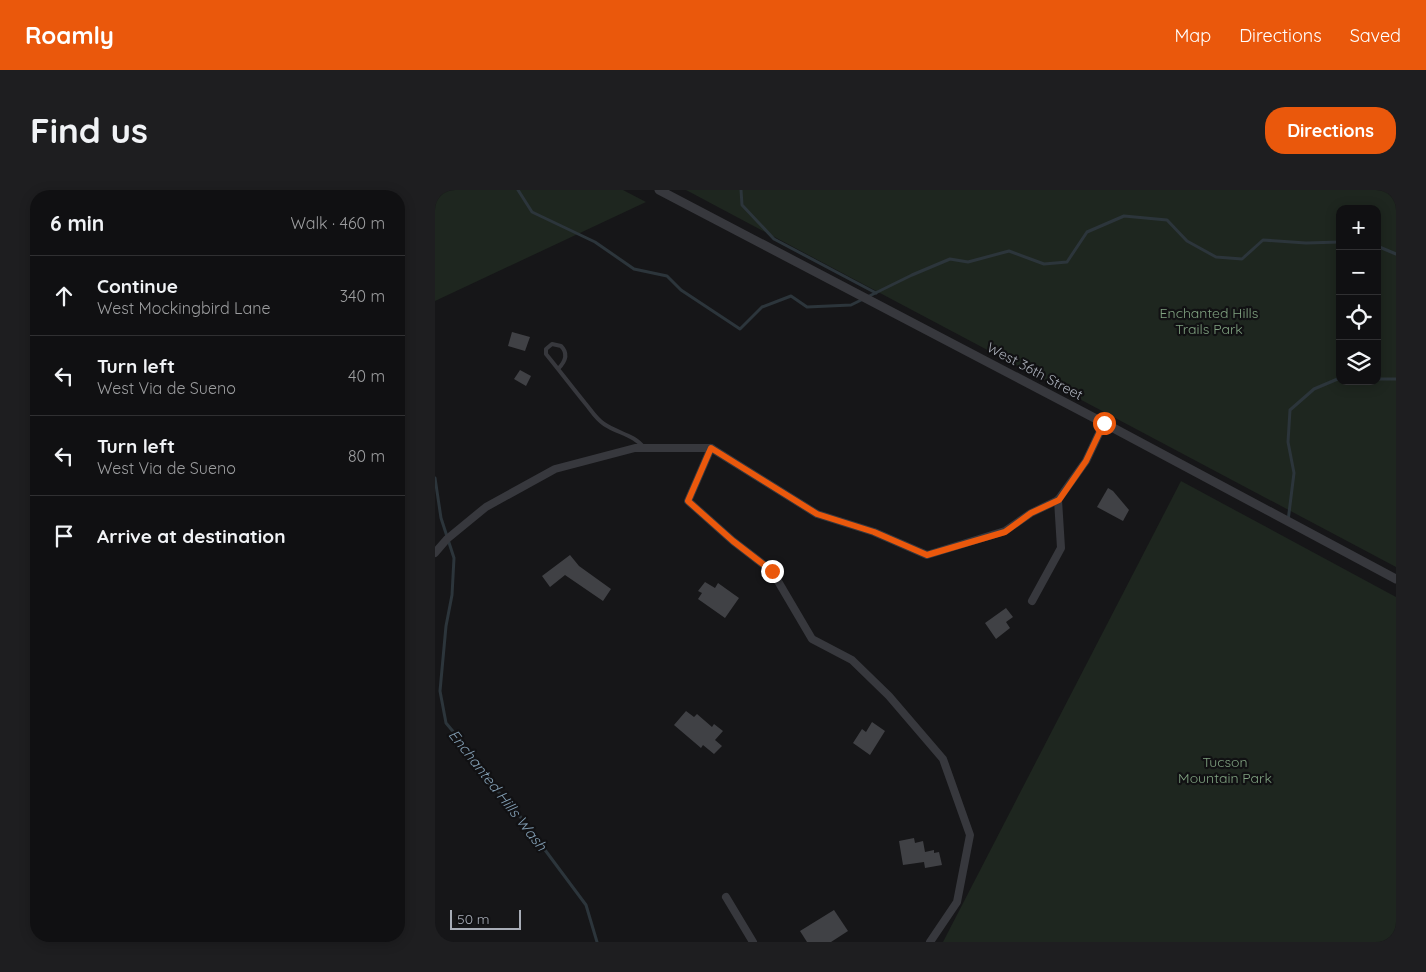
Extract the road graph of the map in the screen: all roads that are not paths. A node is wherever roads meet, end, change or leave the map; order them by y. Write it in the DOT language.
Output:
graph roads {
  1 [pos="659,190"];
  2 [pos="558,369"];
  3 [pos="1104,423"];
  4 [pos="644,448"];
  5 [pos="711,448"];
  6 [pos="1059,500"];
  7 [pos="435,554"];
  8 [pos="1396,579"];
  9 [pos="1033,601"];
  10 [pos="726,897"];
  11 [pos="753,942"];
  12 [pos="930,942"];
  1 -- 3 [label="street, West 36th Street"];
  2 -- 2 [label="lane"];
  2 -- 4 [label="lane"];
  3 -- 6 [label="street"];
  3 -- 8 [label="street, West 36th Street"];
  4 -- 5 [label="street"];
  4 -- 7 [label="street"];
  5 -- 6 [label="street"];
  5 -- 12 [label="street"];
  6 -- 9 [label="street"];
  10 -- 11 [label="street"];
}
